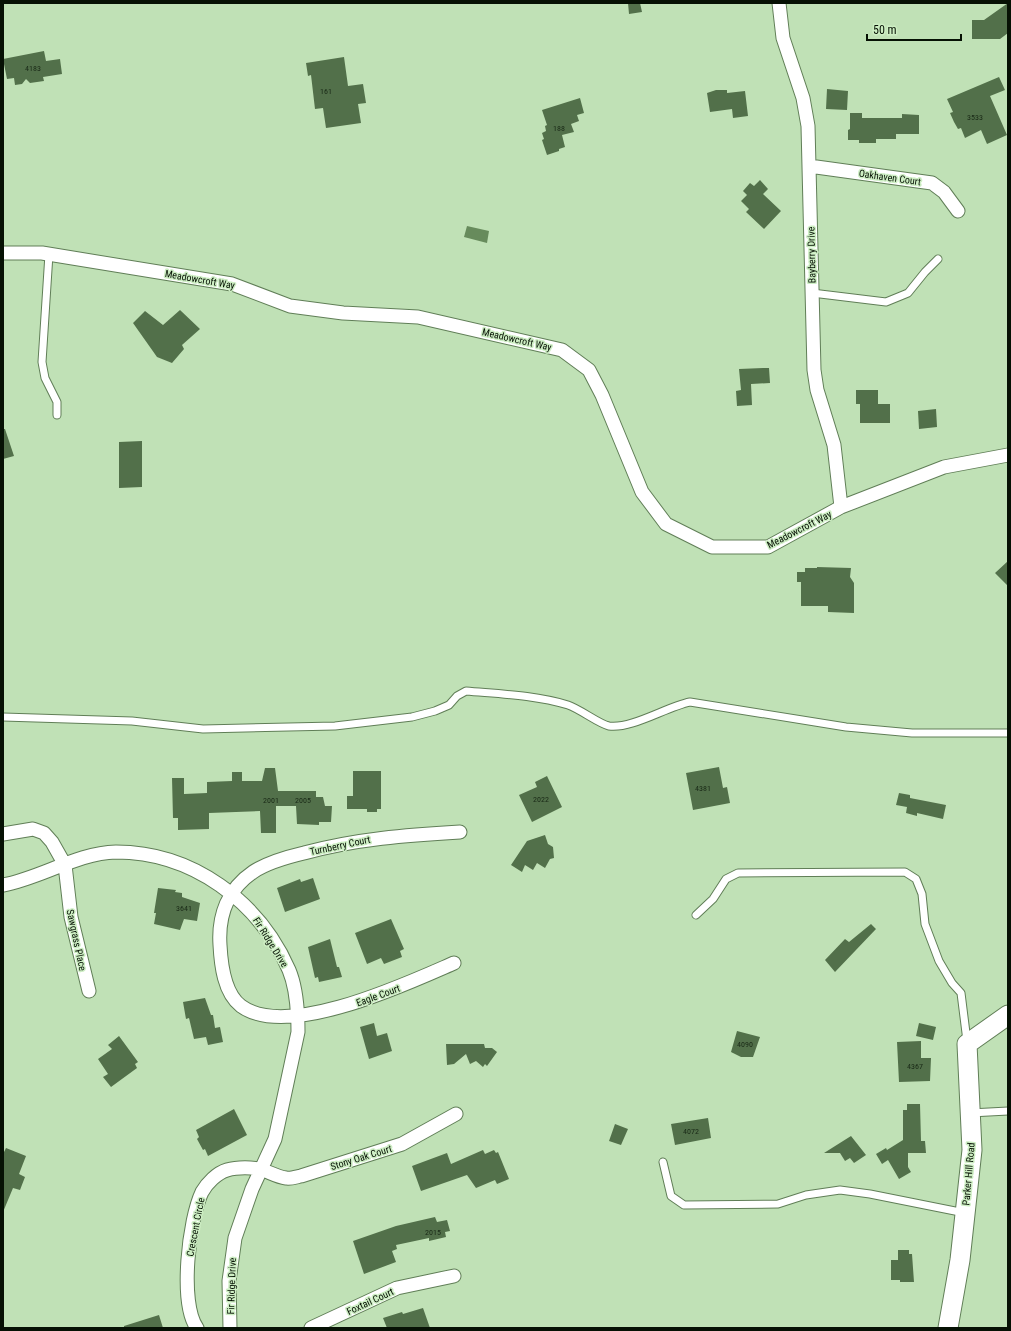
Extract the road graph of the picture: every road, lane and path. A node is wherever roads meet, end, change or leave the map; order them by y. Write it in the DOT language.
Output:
graph roads {
  1 [pos="779,3"];
  2 [pos="809,166"];
  3 [pos="958,211"];
  4 [pos="3,253"];
  5 [pos="50,254"];
  6 [pos="938,259"];
  7 [pos="812,293"];
  8 [pos="56,415"];
  9 [pos="1008,455"];
  10 [pos="840,507"];
  11 [pos="3,717"];
  12 [pos="1008,733"];
  13 [pos="460,832"];
  14 [pos="3,834"];
  15 [pos="65,865"];
  16 [pos="3,885"];
  17 [pos="231,893"];
  18 [pos="696,915"];
  19 [pos="454,963"];
  20 [pos="89,991"];
  21 [pos="298,1015"];
  22 [pos="1008,1016"];
  23 [pos="967,1044"];
  24 [pos="1008,1112"];
  25 [pos="970,1113"];
  26 [pos="456,1114"];
  27 [pos="663,1162"];
  28 [pos="261,1169"];
  29 [pos="965,1213"];
  30 [pos="454,1276"];
  31 [pos="197,1328"];
  32 [pos="230,1328"];
  33 [pos="311,1328"];
  34 [pos="948,1328"];
  1 -- 2 [label="street, Bayberry Drive"];
  2 -- 3 [label="street, Oakhaven Court"];
  2 -- 7 [label="street, Bayberry Drive"];
  4 -- 5 [label="street, Meadowcroft Way"];
  5 -- 8 [label="lane"];
  5 -- 10 [label="street, Meadowcroft Way"];
  6 -- 7 [label="lane"];
  7 -- 10 [label="street, Bayberry Drive"];
  9 -- 10 [label="street, Meadowcroft Way"];
  11 -- 12 [label="lane"];
  13 -- 17 [label="street, Turnberry Court"];
  14 -- 15 [label="street"];
  15 -- 16 [label="street, Fir Ridge Drive"];
  15 -- 17 [label="street, Fir Ridge Drive"];
  15 -- 20 [label="street, Sawgrass Place"];
  17 -- 21 [label="street, Fir Ridge Drive"];
  17 -- 21 [label="street, Eagle Court"];
  18 -- 23 [label="lane"];
  19 -- 21 [label="street, Eagle Court"];
  21 -- 28 [label="street, Fir Ridge Drive"];
  22 -- 23 [label="street"];
  23 -- 25 [label="street, Parker Hill Road"];
  24 -- 25 [label="lane"];
  25 -- 29 [label="street, Parker Hill Road"];
  26 -- 28 [label="street, Stony Oak Court"];
  27 -- 29 [label="lane"];
  28 -- 31 [label="street, Crescent Circle"];
  28 -- 32 [label="street, Fir Ridge Drive"];
  29 -- 34 [label="street, Parker Hill Road"];
  30 -- 33 [label="street, Foxtail Court"];
}
